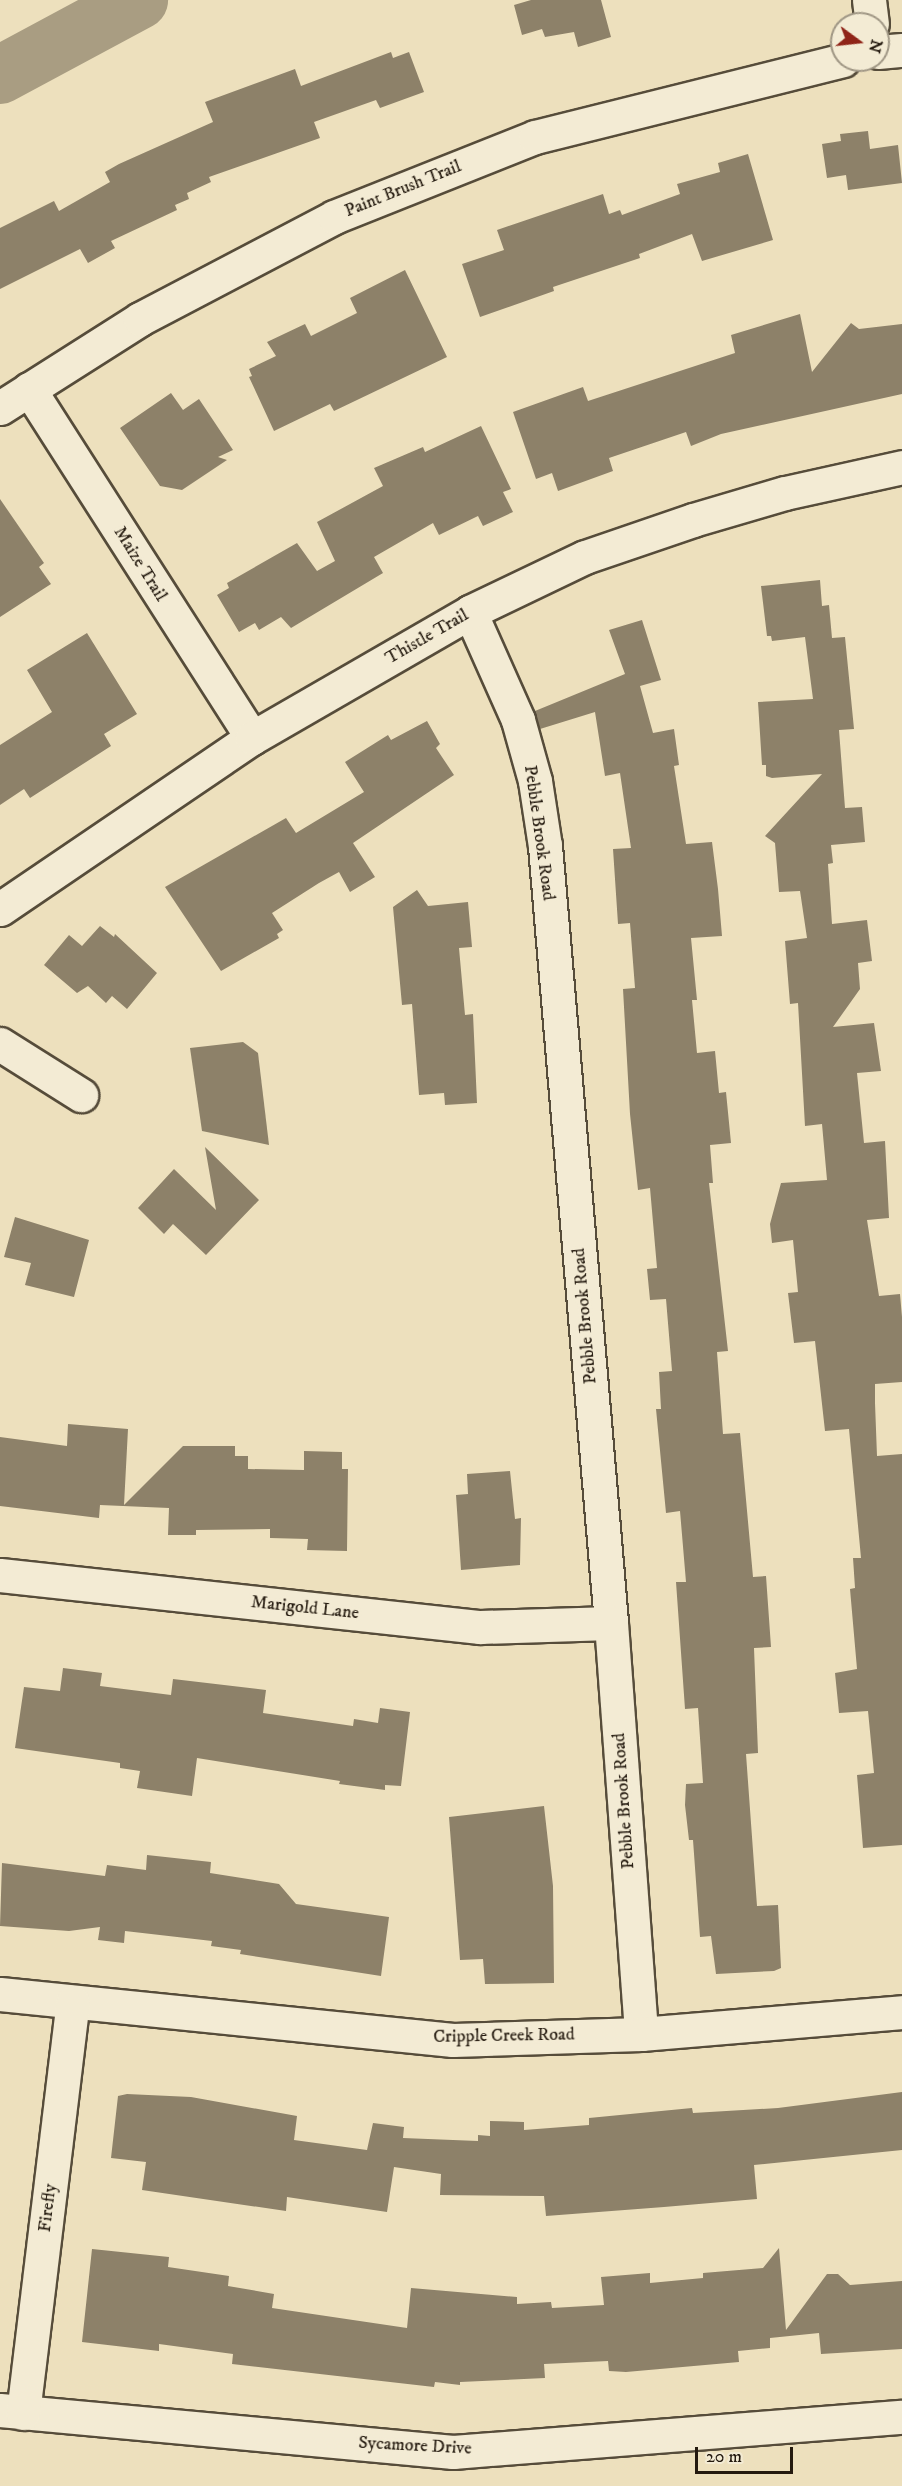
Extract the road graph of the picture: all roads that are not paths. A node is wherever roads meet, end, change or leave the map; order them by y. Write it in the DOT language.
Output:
graph roads {
  1 [pos="830,63"];
  2 [pos="29,389"];
  3 [pos="0,408"];
  4 [pos="902,467"];
  5 [pos="470,612"];
  6 [pos="252,738"];
  7 [pos="0,909"];
  8 [pos="0,1044"];
  9 [pos="81,1095"];
  10 [pos="0,1575"];
  11 [pos="611,1623"];
  12 [pos="0,1994"];
  13 [pos="73,2002"];
  14 [pos="902,2012"];
  15 [pos="641,2034"];
  16 [pos="11,2412"];
  17 [pos="902,2417"];
  1 -- 2 [label="street, Paint Brush Trail"];
  2 -- 3 [label="street, Paint Brush Trail"];
  2 -- 6 [label="street, Maize Trail"];
  4 -- 5 [label="street, Thistle Trail"];
  5 -- 6 [label="street, Thistle Trail"];
  5 -- 11 [label="street, Pebble Brook Road"];
  6 -- 7 [label="street, Thistle Trail"];
  8 -- 9 [label="street"];
  10 -- 11 [label="street, Marigold Lane"];
  11 -- 15 [label="street, Pebble Brook Road"];
  12 -- 13 [label="street, Cripple Creek Road"];
  13 -- 15 [label="street, Cripple Creek Road"];
  13 -- 16 [label="street, Firefly"];
  14 -- 15 [label="street, Cripple Creek Road"];
  16 -- 17 [label="street, Sycamore Drive"];
}
